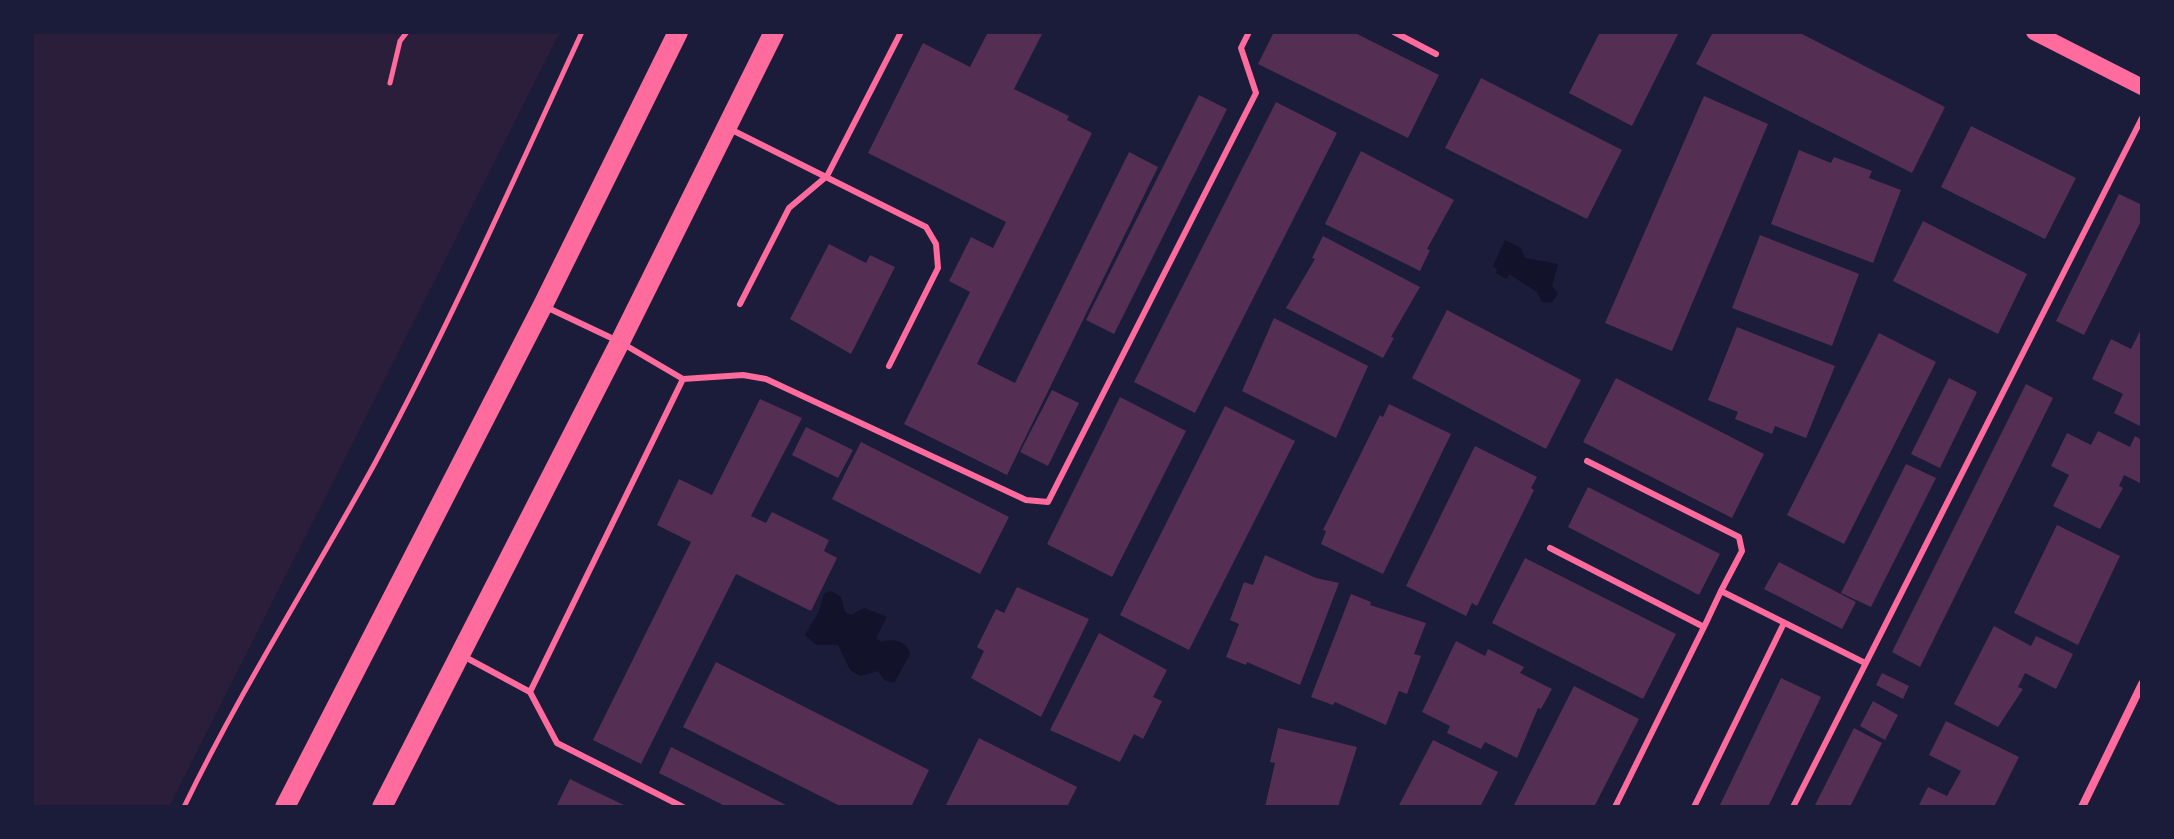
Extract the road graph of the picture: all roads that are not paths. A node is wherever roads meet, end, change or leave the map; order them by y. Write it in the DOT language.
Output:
graph roads {
  1 [pos="678,32"];
  2 [pos="774,32"];
  3 [pos="901,32"];
  4 [pos="1249,32"];
  5 [pos="1394,32"];
  6 [pos="2034,32"];
  7 [pos="1436,54"];
  8 [pos="2142,87"];
  9 [pos="2142,118"];
  10 [pos="726,127"];
  11 [pos="827,176"];
  12 [pos="740,304"];
  13 [pos="543,305"];
  14 [pos="620,342"];
  15 [pos="889,366"];
  16 [pos="683,379"];
  17 [pos="1587,461"];
  18 [pos="1550,548"];
  19 [pos="1721,591"];
  20 [pos="1784,623"];
  21 [pos="1704,627"];
  22 [pos="460,655"];
  23 [pos="1865,663"];
  24 [pos="2142,684"];
  25 [pos="530,692"];
  26 [pos="285,807"];
  27 [pos="382,807"];
  28 [pos="683,807"];
  29 [pos="1615,807"];
  30 [pos="1694,807"];
  31 [pos="1793,807"];
  32 [pos="2082,807"];
  1 -- 13 [label="main road"];
  2 -- 10 [label="main road"];
  3 -- 11 [label="lane"];
  4 -- 16 [label="lane"];
  5 -- 7 [label="lane"];
  6 -- 8 [label="main road"];
  9 -- 23 [label="lane"];
  10 -- 11 [label="lane"];
  10 -- 14 [label="main road"];
  11 -- 12 [label="lane"];
  11 -- 15 [label="lane"];
  13 -- 14 [label="lane"];
  13 -- 26 [label="main road"];
  14 -- 16 [label="lane"];
  14 -- 22 [label="main road"];
  16 -- 25 [label="lane"];
  17 -- 19 [label="lane"];
  18 -- 21 [label="lane"];
  19 -- 20 [label="lane"];
  19 -- 21 [label="lane"];
  20 -- 23 [label="lane"];
  20 -- 30 [label="lane"];
  21 -- 29 [label="lane"];
  22 -- 25 [label="lane"];
  22 -- 27 [label="main road"];
  23 -- 31 [label="lane"];
  24 -- 32 [label="street"];
  25 -- 28 [label="lane"];
}
